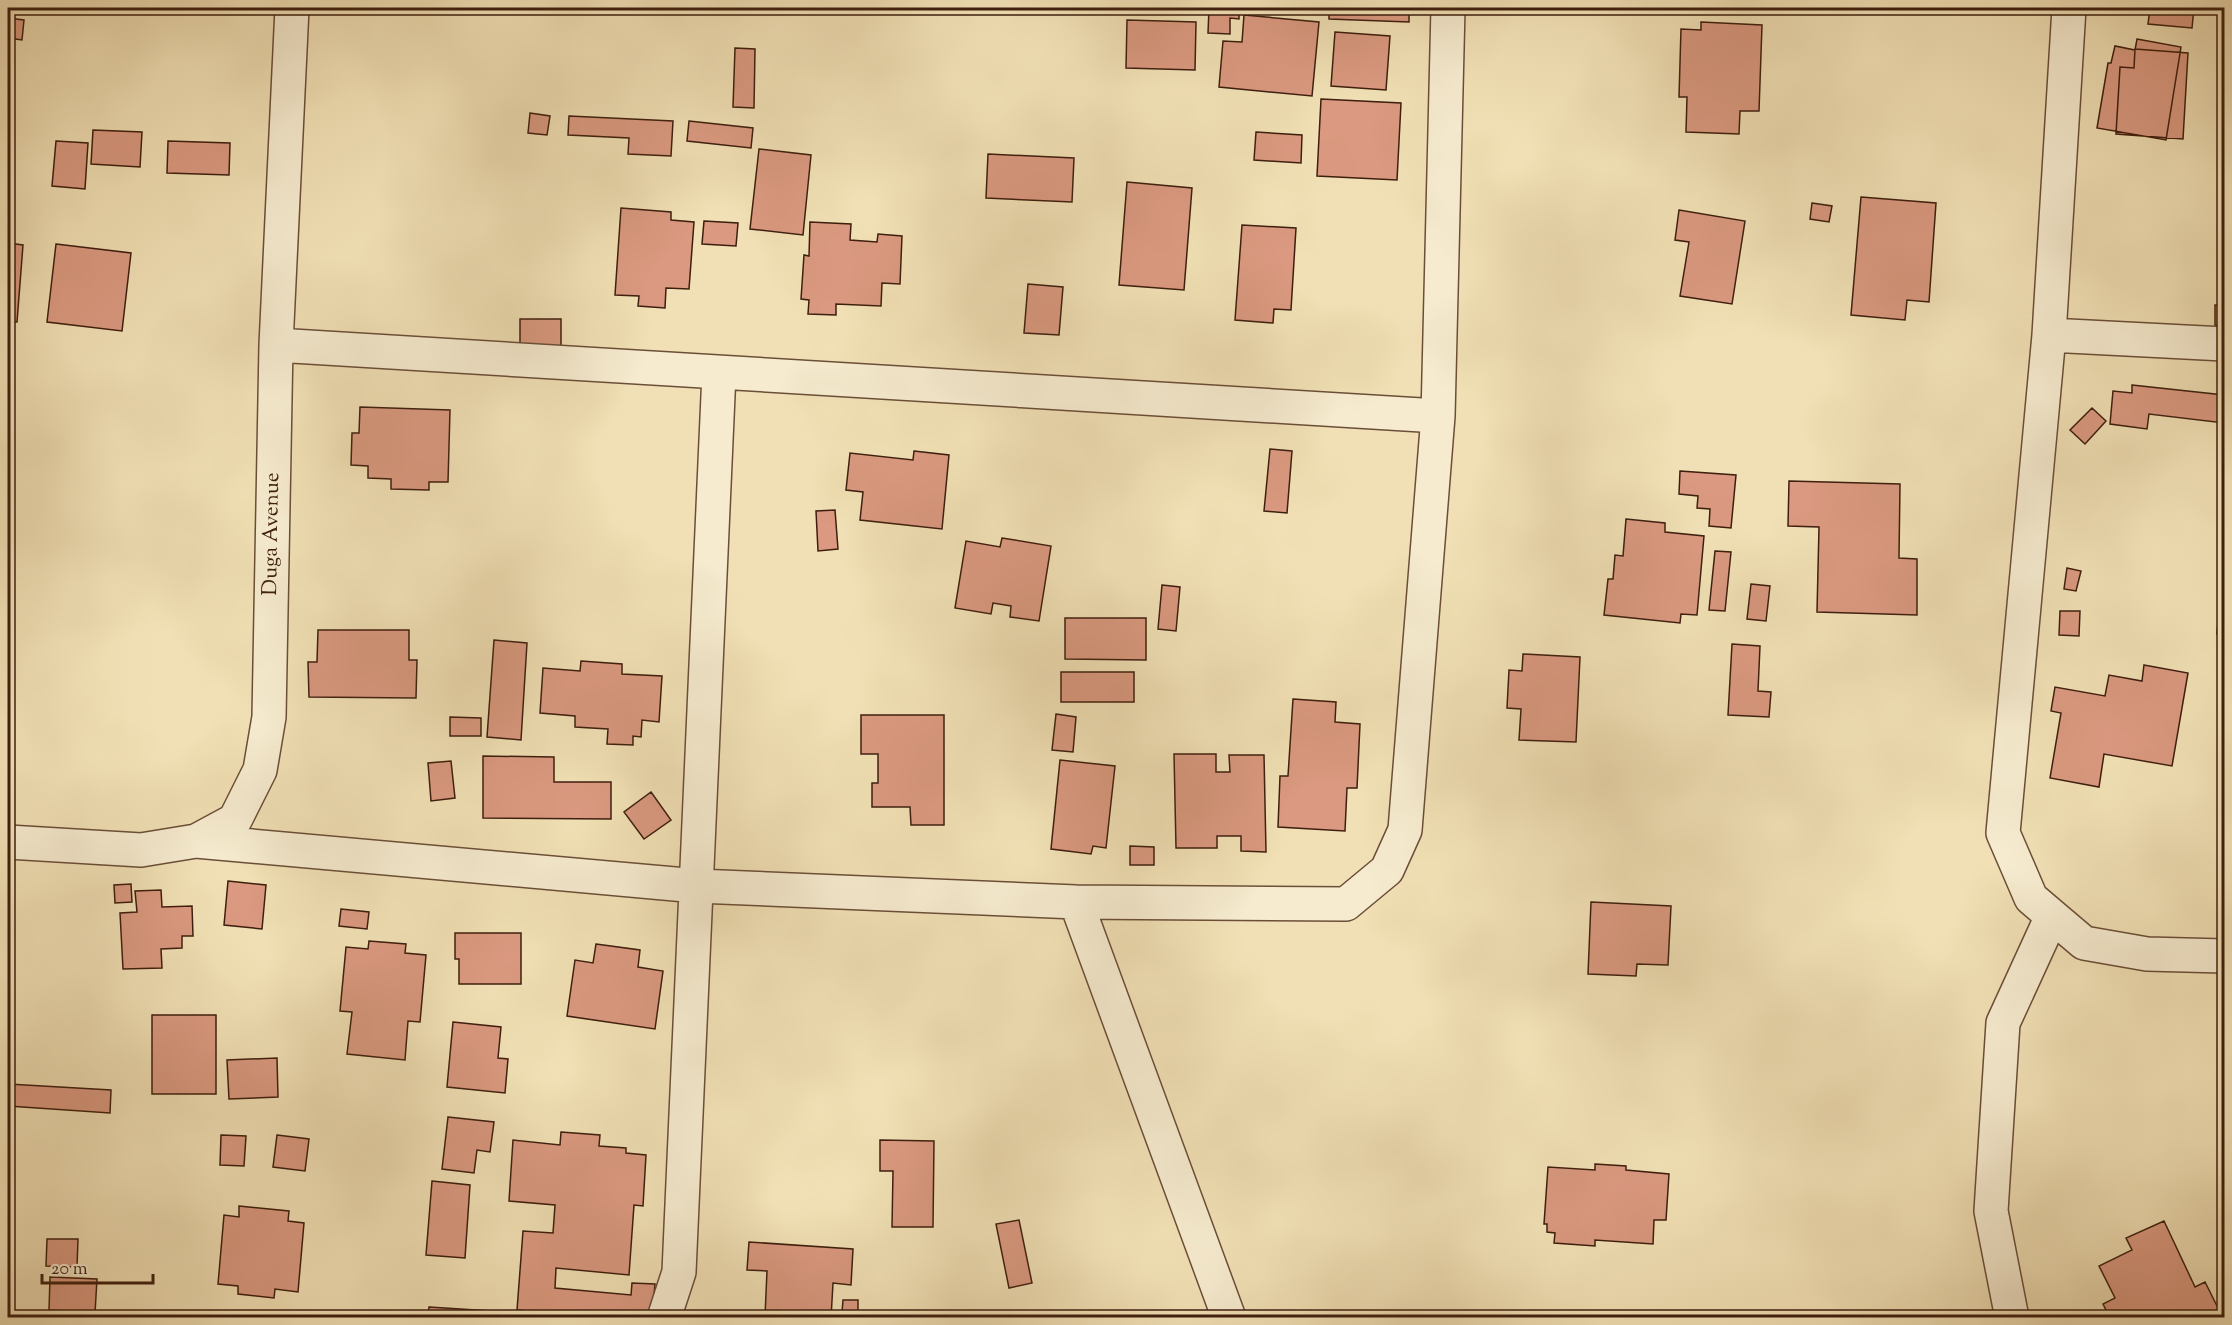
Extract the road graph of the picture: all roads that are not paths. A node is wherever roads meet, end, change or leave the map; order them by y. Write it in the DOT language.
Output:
graph roads {
  1 [pos="292,8"];
  2 [pos="1448,8"];
  3 [pos="2069,8"];
  4 [pos="2049,335"];
  5 [pos="2224,344"];
  6 [pos="276,345"];
  7 [pos="719,373"];
  8 [pos="1438,416"];
  9 [pos="196,841"];
  10 [pos="8,842"];
  11 [pos="697,886"];
  12 [pos="1076,902"];
  13 [pos="2052,916"];
  14 [pos="2224,956"];
  15 [pos="664,1317"];
  16 [pos="1229,1317"];
  17 [pos="2012,1317"];
  1 -- 6 [label="street, Duga Avenue"];
  2 -- 8 [label="street"];
  3 -- 4 [label="street"];
  4 -- 5 [label="street"];
  4 -- 13 [label="street"];
  6 -- 7 [label="street"];
  6 -- 9 [label="street, Duga Avenue"];
  7 -- 8 [label="street"];
  7 -- 11 [label="street"];
  8 -- 12 [label="street"];
  9 -- 10 [label="street, Duga Avenue"];
  9 -- 11 [label="street"];
  11 -- 12 [label="street"];
  11 -- 15 [label="street"];
  12 -- 16 [label="street"];
  13 -- 14 [label="street"];
  13 -- 17 [label="street"];
}
